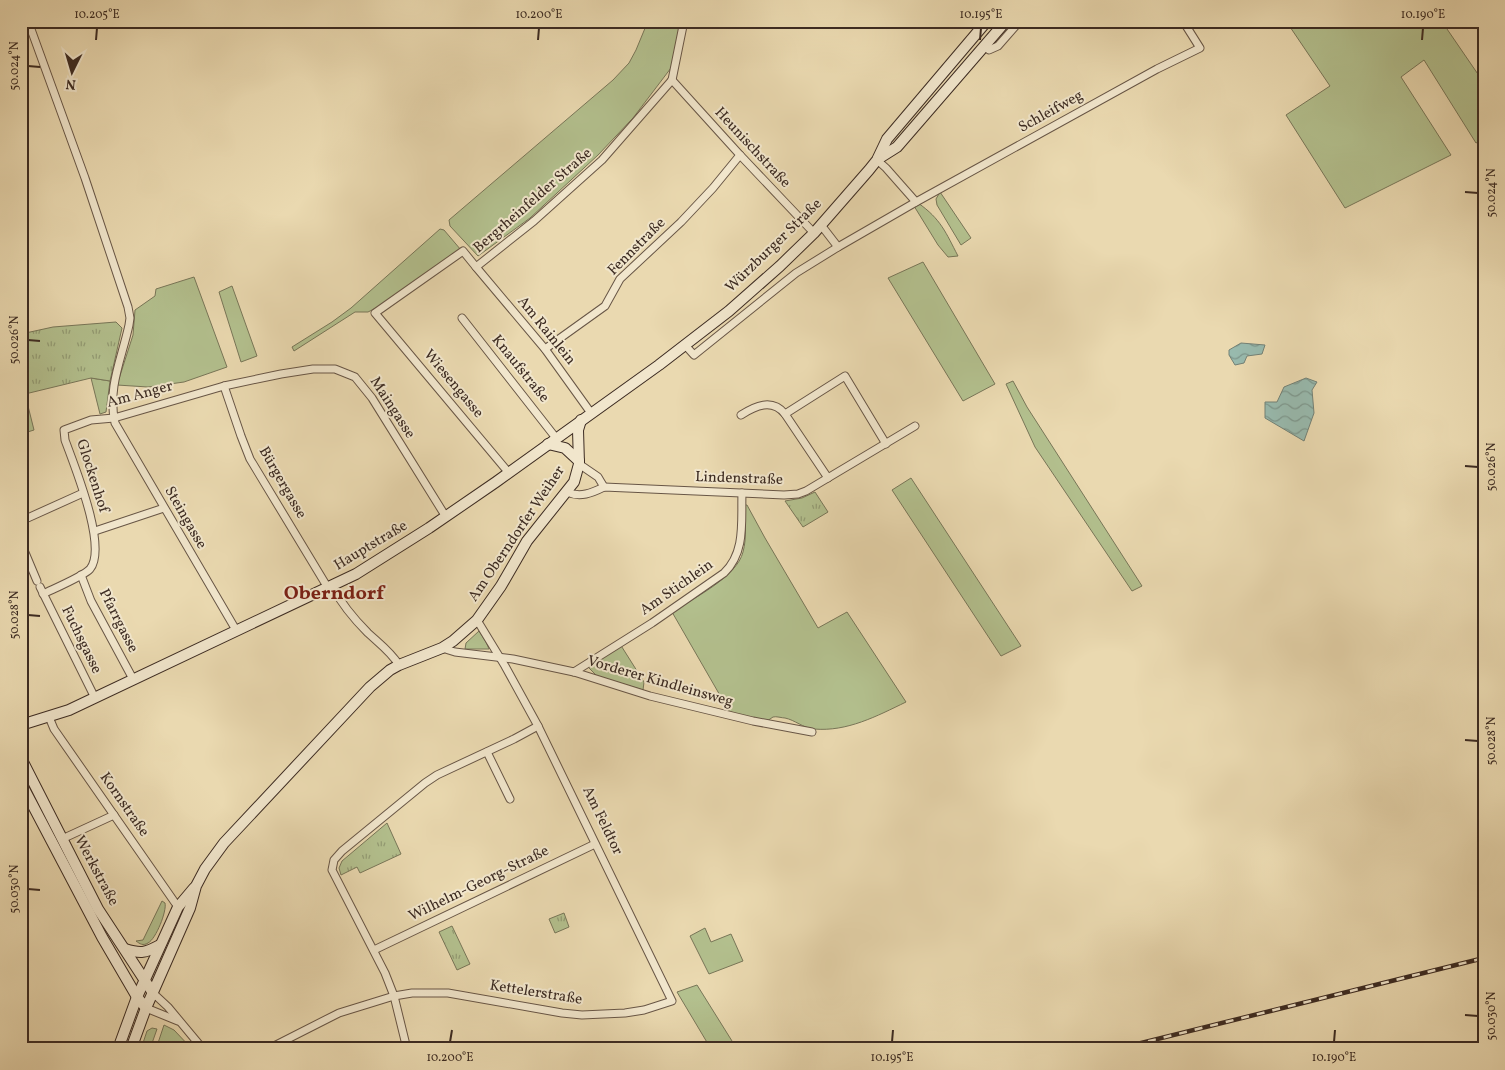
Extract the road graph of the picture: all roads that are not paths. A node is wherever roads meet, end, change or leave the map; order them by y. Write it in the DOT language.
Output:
graph roads {
  1 [pos="28,21"];
  2 [pos="684,21"];
  3 [pos="987,21"];
  4 [pos="1006,21"];
  5 [pos="1020,21"];
  6 [pos="1183,21"];
  7 [pos="973,37"];
  8 [pos="984,46"];
  9 [pos="672,80"];
  10 [pos="740,155"];
  11 [pos="877,160"];
  12 [pos="916,202"];
  13 [pos="818,229"];
  14 [pos="838,247"];
  15 [pos="476,268"];
  16 [pos="375,313"];
  17 [pos="462,318"];
  18 [pos="685,345"];
  19 [pos="545,349"];
  20 [pos="224,386"];
  21 [pos="591,413"];
  22 [pos="785,414"];
  23 [pos="741,415"];
  24 [pos="114,418"];
  25 [pos="581,420"];
  26 [pos="915,426"];
  27 [pos="64,430"];
  28 [pos="552,441"];
  29 [pos="886,444"];
  30 [pos="579,463"];
  31 [pos="509,473"];
  32 [pos="828,478"];
  33 [pos="604,488"];
  34 [pos="567,492"];
  35 [pos="84,493"];
  36 [pos="742,493"];
  37 [pos="164,508"];
  38 [pos="446,517"];
  39 [pos="21,521"];
  40 [pos="95,531"];
  41 [pos="21,544"];
  42 [pos="81,575"];
  43 [pos="40,587"];
  44 [pos="330,587"];
  45 [pos="476,620"];
  46 [pos="236,630"];
  47 [pos="442,648"];
  48 [pos="500,657"];
  49 [pos="399,665"];
  50 [pos="574,672"];
  51 [pos="133,679"];
  52 [pos="94,698"];
  53 [pos="49,717"];
  54 [pos="21,725"];
  55 [pos="538,726"];
  56 [pos="812,732"];
  57 [pos="486,752"];
  58 [pos="21,758"];
  59 [pos="21,782"];
  60 [pos="510,799"];
  61 [pos="114,815"];
  62 [pos="62,839"];
  63 [pos="596,844"];
  64 [pos="196,886"];
  65 [pos="178,908"];
  66 [pos="160,945"];
  67 [pos="125,949"];
  68 [pos="374,950"];
  69 [pos="145,980"];
  70 [pos="153,993"];
  71 [pos="394,996"];
  72 [pos="137,997"];
  73 [pos="672,1001"];
  74 [pos="146,1008"];
  75 [pos="178,1021"];
  76 [pos="118,1049"];
  77 [pos="131,1049"];
  78 [pos="203,1049"];
  79 [pos="268,1049"];
  80 [pos="407,1049"];
  1 -- 24 [label="street"];
  2 -- 9 [label="street"];
  3 -- 7 [label="main road, Würzburger Straße"];
  4 -- 8 [label="main road, Würzburger Straße"];
  5 -- 8 [label="street"];
  6 -- 12 [label="street, Schleifweg"];
  7 -- 8 [label="main road"];
  7 -- 11 [label="main road, Würzburger Straße"];
  8 -- 11 [label="main road, Würzburger Straße"];
  9 -- 10 [label="street, Heunischstraße"];
  9 -- 15 [label="street, Bergrheinfelder Straße"];
  10 -- 13 [label="street, Heunischstraße"];
  10 -- 19 [label="street, Fennstraße"];
  11 -- 12 [label="street"];
  11 -- 13 [label="main road, Würzburger Straße"];
  12 -- 14 [label="street, Schleifweg"];
  13 -- 14 [label="street"];
  13 -- 18 [label="main road, Würzburger Straße"];
  14 -- 18 [label="street, Würzburger Straße"];
  15 -- 16 [label="street, Bergrheinfelder Straße"];
  15 -- 19 [label="street, Am Rainlein"];
  16 -- 31 [label="street, Wiesengasse"];
  17 -- 28 [label="street, Knaufstraße"];
  18 -- 21 [label="main road, Würzburger Straße"];
  19 -- 21 [label="street, Am Rainlein"];
  20 -- 24 [label="street, Am Anger"];
  20 -- 38 [label="street, Maingasse"];
  20 -- 44 [label="street, Bürgergasse"];
  21 -- 25 [label="main road, Würzburger Straße"];
  22 -- 23 [label="street"];
  22 -- 29 [label="street"];
  22 -- 32 [label="street"];
  24 -- 27 [label="street, Am Anger"];
  24 -- 37 [label="street, Steingasse"];
  25 -- 28 [label="main road, Hauptstraße"];
  25 -- 30 [label="main road, Am Oberndorfer Weiher"];
  26 -- 29 [label="street, Lindenstraße"];
  27 -- 35 [label="street, Glockenhof"];
  28 -- 30 [label="main road"];
  28 -- 31 [label="main road, Hauptstraße"];
  29 -- 32 [label="street, Lindenstraße"];
  30 -- 33 [label="street"];
  30 -- 34 [label="main road, Am Oberndorfer Weiher"];
  31 -- 38 [label="main road, Hauptstraße"];
  32 -- 36 [label="street, Lindenstraße"];
  33 -- 34 [label="street, Lindenstraße"];
  33 -- 36 [label="street, Lindenstraße"];
  34 -- 45 [label="main road, Am Oberndorfer Weiher"];
  35 -- 39 [label="street"];
  35 -- 40 [label="street, Glockenhof"];
  36 -- 50 [label="street, Am Stichlein"];
  37 -- 40 [label="street, Glockenhof"];
  37 -- 46 [label="street, Steingasse"];
  38 -- 44 [label="main road, Hauptstraße"];
  40 -- 42 [label="street, Glockenhof"];
  41 -- 43 [label="street, Fuchsgasse"];
  42 -- 43 [label="street, Fuchsgasse"];
  42 -- 51 [label="street, Pfarrgasse"];
  43 -- 52 [label="street, Fuchsgasse"];
  44 -- 46 [label="main road, Hauptstraße"];
  44 -- 49 [label="street"];
  45 -- 47 [label="main road, Am Oberndorfer Weiher"];
  45 -- 48 [label="street, Am Feldtor"];
  46 -- 51 [label="main road, Hauptstraße"];
  47 -- 48 [label="street"];
  47 -- 49 [label="main road"];
  48 -- 50 [label="street, Vorderer Kindleinsweg"];
  48 -- 55 [label="street, Am Feldtor"];
  49 -- 64 [label="main road"];
  50 -- 56 [label="street, Vorderer Kindleinsweg"];
  51 -- 52 [label="main road, Hauptstraße"];
  52 -- 53 [label="main road, Hauptstraße"];
  53 -- 54 [label="main road, Hauptstraße"];
  53 -- 61 [label="street, Kornstraße"];
  55 -- 57 [label="street"];
  55 -- 63 [label="street, Am Feldtor"];
  57 -- 60 [label="street"];
  57 -- 68 [label="street"];
  58 -- 62 [label="main road, Werkstraße"];
  59 -- 72 [label="main road, Werkstraße"];
  61 -- 62 [label="street"];
  61 -- 65 [label="street, Kornstraße"];
  62 -- 67 [label="main road, Werkstraße"];
  63 -- 68 [label="street, Wilhelm-Georg-Straße"];
  63 -- 73 [label="street, Am Feldtor"];
  64 -- 65 [label="main road"];
  64 -- 70 [label="main road"];
  65 -- 66 [label="main road"];
  66 -- 67 [label="main road"];
  66 -- 69 [label="main road"];
  67 -- 69 [label="main road, Werkstraße"];
  68 -- 71 [label="street"];
  69 -- 70 [label="main road, Werkstraße"];
  69 -- 72 [label="main road"];
  70 -- 74 [label="main road"];
  70 -- 75 [label="street"];
  71 -- 73 [label="street, Kettelerstraße"];
  71 -- 79 [label="street, Kettelerstraße"];
  71 -- 80 [label="street"];
  72 -- 74 [label="main road, Werkstraße"];
  72 -- 76 [label="main road"];
  74 -- 75 [label="street"];
  74 -- 77 [label="main road"];
  75 -- 78 [label="street"];
}
